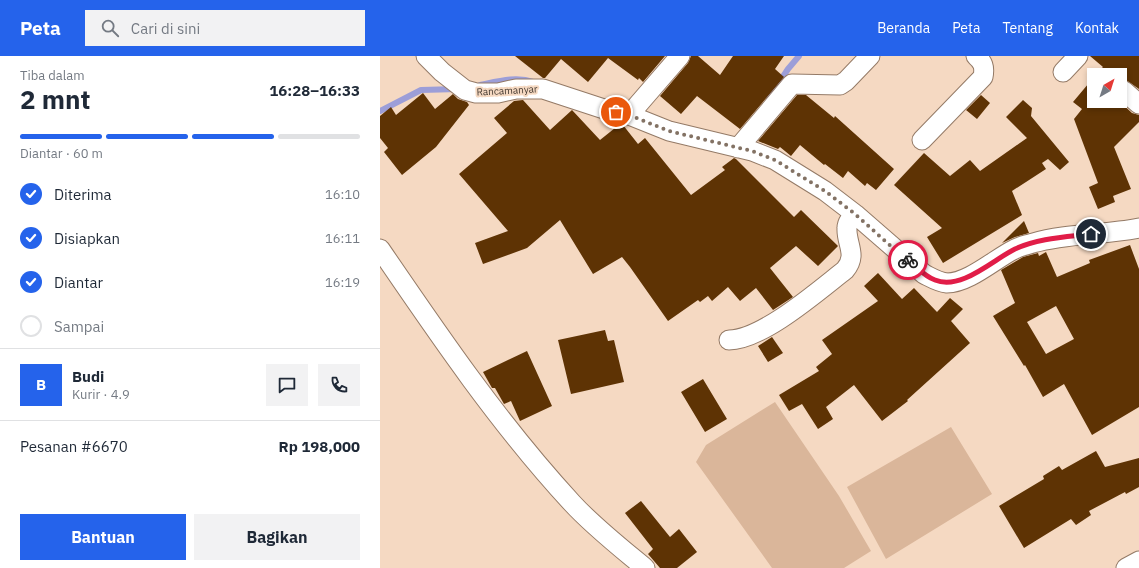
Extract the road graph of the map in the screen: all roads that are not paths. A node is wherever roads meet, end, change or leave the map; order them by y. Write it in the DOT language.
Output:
graph roads {
  1 [pos="426,56"];
  2 [pos="680,56"];
  3 [pos="870,56"];
  4 [pos="976,56"];
  5 [pos="1078,56"];
  6 [pos="1063,72"];
  7 [pos="1127,94"];
  8 [pos="1139,104"];
  9 [pos="629,115"];
  10 [pos="922,140"];
  11 [pos="738,148"];
  12 [pos="855,214"];
  13 [pos="1139,228"];
  14 [pos="380,249"];
  15 [pos="729,340"];
  16 [pos="1139,561"];
  17 [pos="645,568"];
  18 [pos="1126,568"];
  1 -- 9 [label="street, Rancamanyar"];
  2 -- 9 [label="street"];
  3 -- 11 [label="street"];
  4 -- 10 [label="street"];
  5 -- 6 [label="street"];
  7 -- 8 [label="street"];
  9 -- 11 [label="street, Rancamanyar"];
  11 -- 12 [label="street, Rancamanyar"];
  12 -- 13 [label="street, Rancamanyar"];
  12 -- 15 [label="street"];
  14 -- 17 [label="street"];
  16 -- 18 [label="street"];
}
